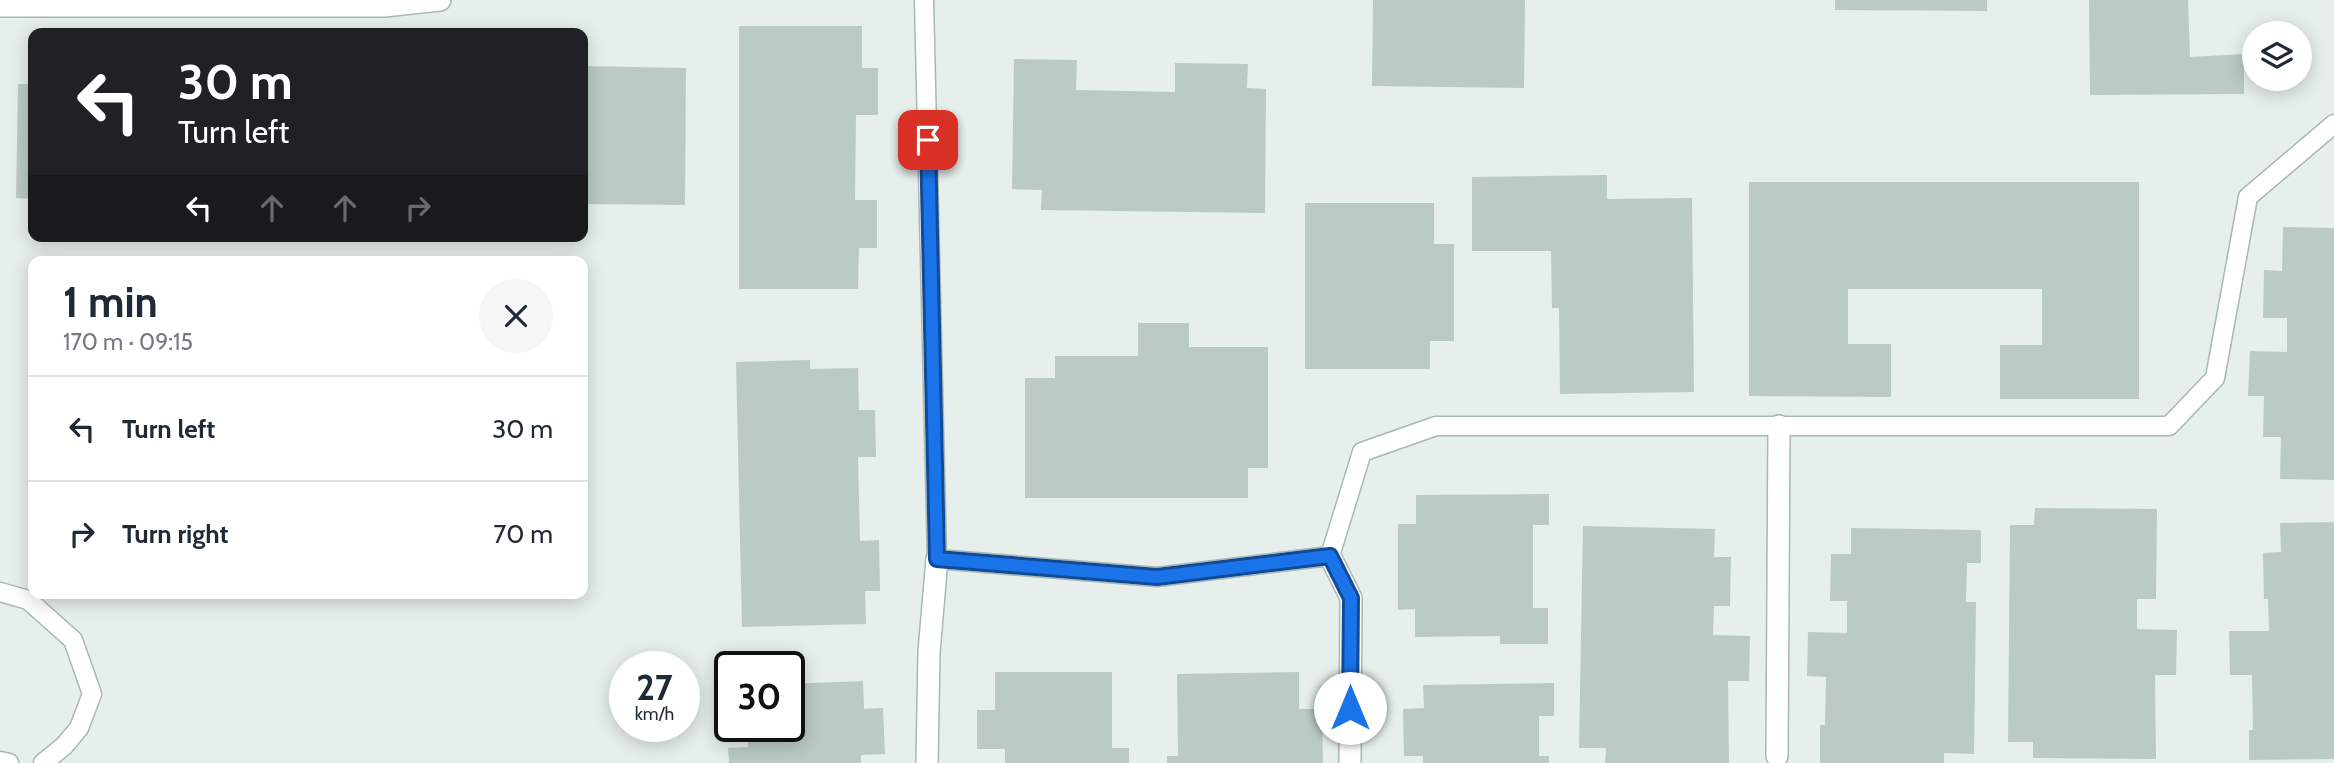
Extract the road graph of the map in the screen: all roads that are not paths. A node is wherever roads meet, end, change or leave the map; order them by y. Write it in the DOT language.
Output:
graph roads {
  1 [pos="440,0"];
  2 [pos="924,0"];
  3 [pos="0,6"];
  4 [pos="2334,124"];
  5 [pos="1779,426"];
  6 [pos="1330,556"];
  7 [pos="937,559"];
  8 [pos="0,592"];
  9 [pos="1777,756"];
  10 [pos="0,761"];
  11 [pos="9,763"];
  12 [pos="43,763"];
  13 [pos="927,763"];
  14 [pos="1350,763"];
  1 -- 3 [label="street"];
  2 -- 7 [label="lane"];
  4 -- 5 [label="lane"];
  5 -- 6 [label="lane"];
  5 -- 9 [label="street"];
  6 -- 7 [label="lane"];
  6 -- 14 [label="street"];
  7 -- 13 [label="street"];
  8 -- 12 [label="lane"];
  10 -- 11 [label="lane"];
}
